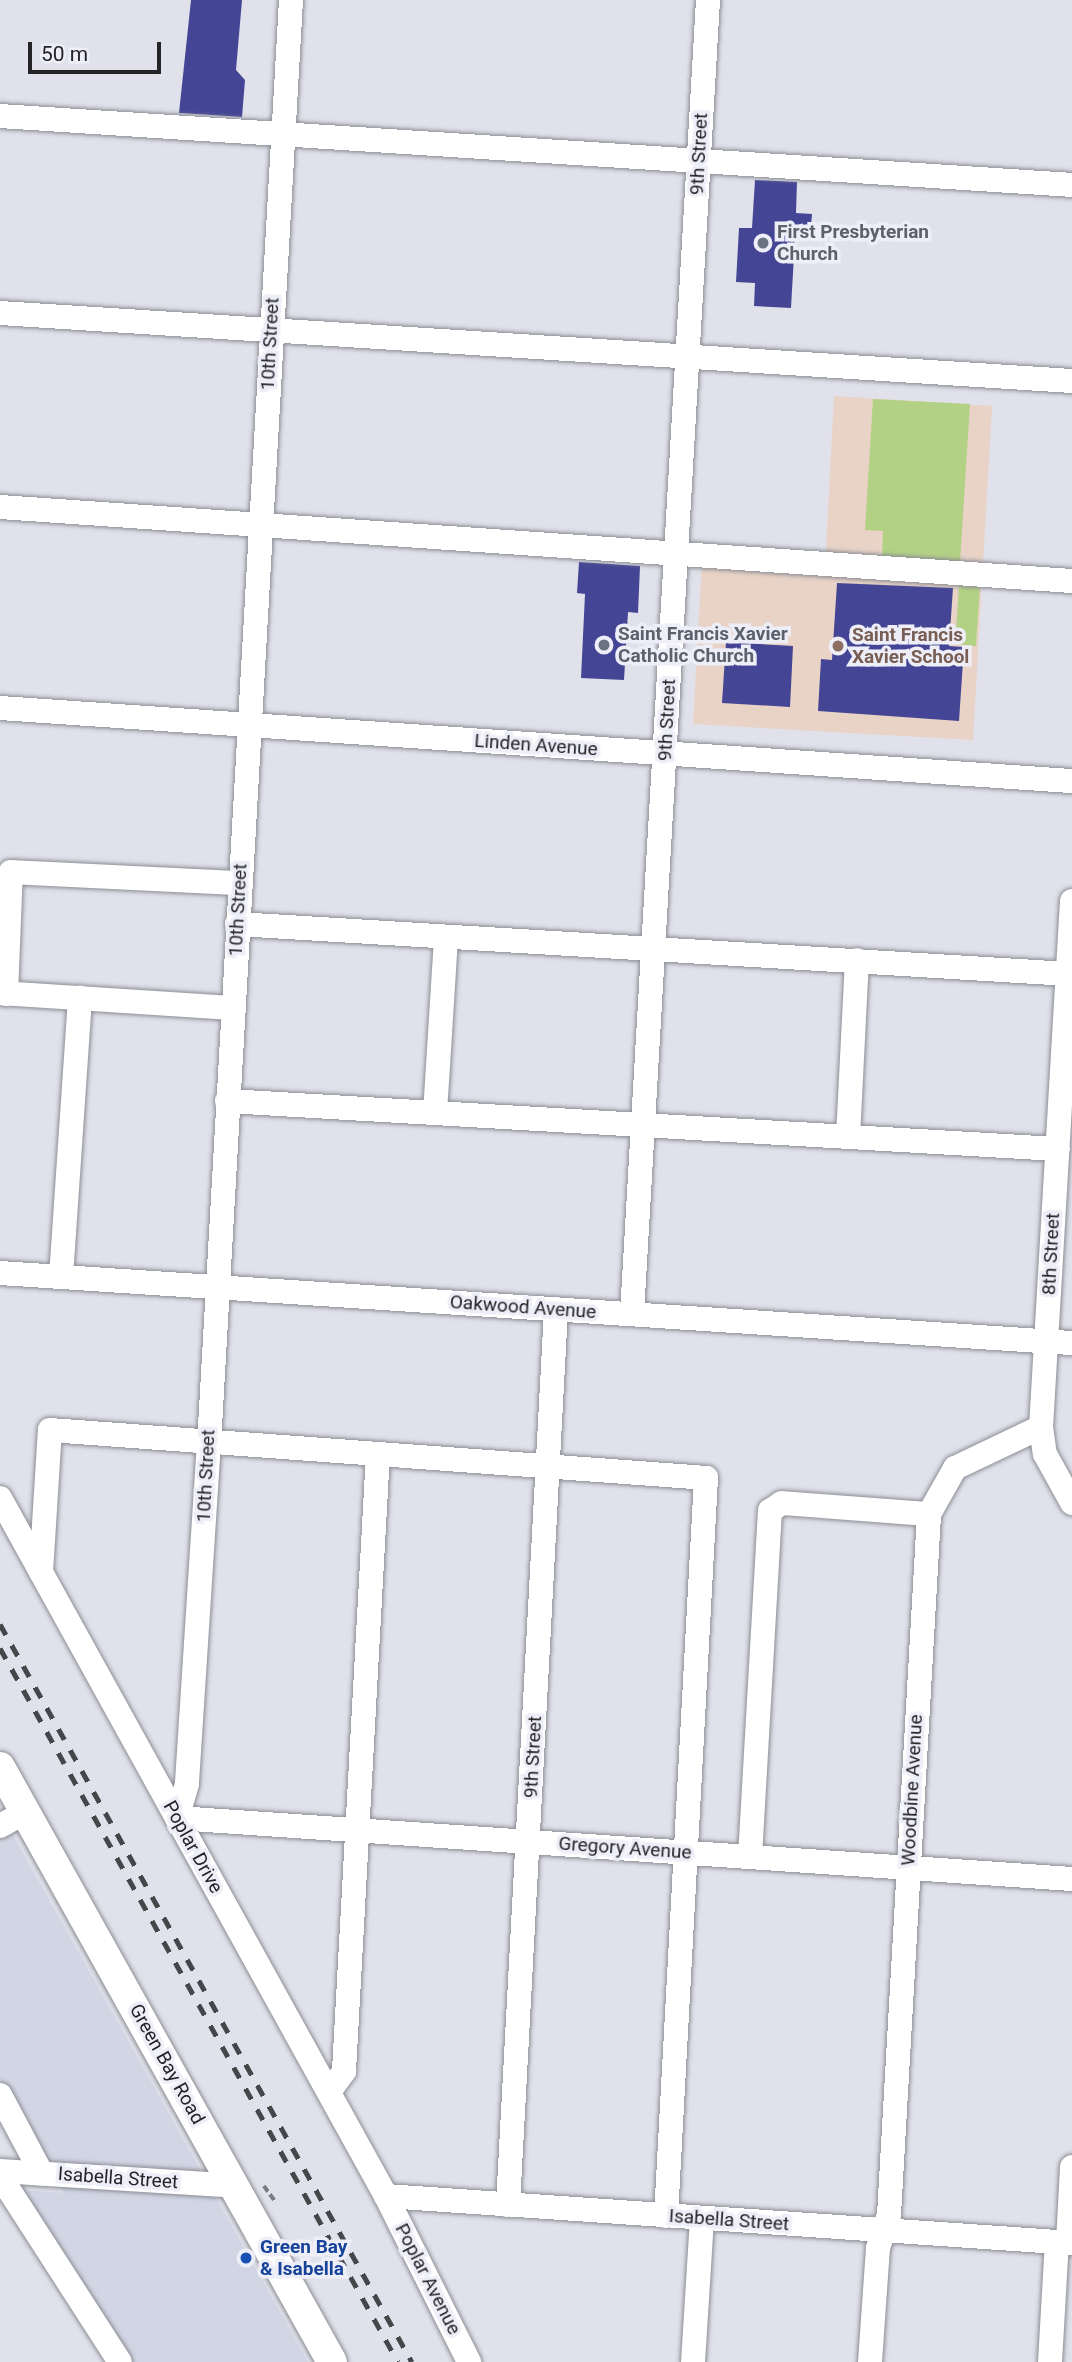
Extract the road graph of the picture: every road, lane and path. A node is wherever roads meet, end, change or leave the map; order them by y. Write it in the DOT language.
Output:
graph roads {
  1 [pos="291,0"];
  2 [pos="708,0"];
  3 [pos="0,116"];
  4 [pos="283,135"];
  5 [pos="699,161"];
  6 [pos="1072,186"];
  7 [pos="0,313"];
  8 [pos="271,330"];
  9 [pos="687,355"];
  10 [pos="1072,381"];
  11 [pos="0,506"];
  12 [pos="259,525"];
  13 [pos="676,553"];
  14 [pos="1072,581"];
  15 [pos="0,708"];
  16 [pos="247,725"];
  17 [pos="665,753"];
  18 [pos="1072,781"];
  19 [pos="240,883"];
  20 [pos="1072,901"];
  21 [pos="237,924"];
  22 [pos="446,937"];
  23 [pos="655,949"];
  24 [pos="1071,949"];
  25 [pos="857,960"];
  26 [pos="1068,975"];
  27 [pos="3,993"];
  28 [pos="80,998"];
  29 [pos="232,1007"];
  30 [pos="227,1101"];
  31 [pos="435,1113"];
  32 [pos="1066,1119"];
  33 [pos="644,1125"];
  34 [pos="848,1137"];
  35 [pos="1058,1149"];
  36 [pos="0,1273"];
  37 [pos="61,1277"];
  38 [pos="216,1287"];
  39 [pos="556,1309"];
  40 [pos="632,1314"];
  41 [pos="1072,1343"];
  42 [pos="1046,1348"];
  43 [pos="1041,1427"];
  44 [pos="208,1442"];
  45 [pos="378,1454"];
  46 [pos="548,1466"];
  47 [pos="0,1497"];
  48 [pos="1072,1503"];
  49 [pos="929,1514"];
  50 [pos="41,1572"];
  51 [pos="0,1767"];
  52 [pos="177,1818"];
  53 [pos="13,1819"];
  54 [pos="358,1831"];
  55 [pos="528,1841"];
  56 [pos="685,1853"];
  57 [pos="750,1857"];
  58 [pos="907,1868"];
  59 [pos="1072,1879"];
  60 [pos="329,2092"];
  61 [pos="0,2095"];
  62 [pos="1072,2167"];
  63 [pos="0,2171"];
  64 [pos="42,2174"];
  65 [pos="0,2176"];
  66 [pos="250,2186"];
  67 [pos="386,2196"];
  68 [pos="275,2202"];
  69 [pos="508,2205"];
  70 [pos="666,2216"];
  71 [pos="702,2218"];
  72 [pos="887,2223"];
  73 [pos="1066,2243"];
  74 [pos="120,2362"];
  75 [pos="332,2362"];
  76 [pos="469,2362"];
  77 [pos="692,2362"];
  78 [pos="870,2362"];
  79 [pos="1051,2362"];
  1 -- 4 [label="street, 10th Street"];
  2 -- 5 [label="street, 9th Street"];
  3 -- 4 [label="street"];
  4 -- 5 [label="street"];
  4 -- 8 [label="street, 10th Street"];
  5 -- 6 [label="street"];
  5 -- 9 [label="street, 9th Street"];
  7 -- 8 [label="street"];
  8 -- 9 [label="street"];
  8 -- 12 [label="street, 10th Street"];
  9 -- 10 [label="street"];
  9 -- 13 [label="street, 9th Street"];
  11 -- 12 [label="street"];
  12 -- 13 [label="street"];
  12 -- 16 [label="street, 10th Street"];
  13 -- 14 [label="street"];
  13 -- 17 [label="street, 9th Street"];
  15 -- 16 [label="street, Linden Avenue"];
  16 -- 17 [label="street, Linden Avenue"];
  16 -- 19 [label="street, 10th Street"];
  17 -- 18 [label="street, Linden Avenue"];
  17 -- 23 [label="street, 9th Street"];
  19 -- 21 [label="street, 10th Street"];
  19 -- 27 [label="street"];
  20 -- 24 [label="street, 8th Street"];
  21 -- 22 [label="street"];
  21 -- 29 [label="street, 10th Street"];
  22 -- 23 [label="street"];
  22 -- 31 [label="street"];
  23 -- 25 [label="street"];
  23 -- 33 [label="street, 9th Street"];
  24 -- 26 [label="street, 8th Street"];
  25 -- 26 [label="street"];
  25 -- 34 [label="street"];
  26 -- 32 [label="street, 8th Street"];
  27 -- 28 [label="street"];
  28 -- 29 [label="street"];
  28 -- 37 [label="street"];
  29 -- 30 [label="street, 10th Street"];
  30 -- 31 [label="street"];
  30 -- 38 [label="street, 10th Street"];
  31 -- 33 [label="street"];
  32 -- 35 [label="street, 8th Street"];
  33 -- 34 [label="street"];
  33 -- 40 [label="street, 9th Street"];
  34 -- 35 [label="street"];
  35 -- 42 [label="street, 8th Street"];
  36 -- 37 [label="street, Oakwood Avenue"];
  37 -- 38 [label="street, Oakwood Avenue"];
  38 -- 39 [label="street, Oakwood Avenue"];
  38 -- 44 [label="street, 10th Street"];
  39 -- 40 [label="street, Oakwood Avenue"];
  39 -- 46 [label="street, 9th Street"];
  40 -- 42 [label="street, Oakwood Avenue"];
  41 -- 42 [label="street, Oakwood Avenue"];
  42 -- 43 [label="street, 8th Street"];
  43 -- 48 [label="street, 8th Street"];
  43 -- 49 [label="street, Woodbine Avenue"];
  44 -- 45 [label="street"];
  44 -- 50 [label="street"];
  44 -- 52 [label="street, 10th Street"];
  45 -- 46 [label="street"];
  45 -- 54 [label="street"];
  46 -- 55 [label="street, 9th Street"];
  46 -- 56 [label="street"];
  47 -- 50 [label="street, Poplar Drive"];
  49 -- 57 [label="street"];
  49 -- 58 [label="street, Woodbine Avenue"];
  50 -- 52 [label="street, Poplar Drive"];
  51 -- 53 [label="main road, Green Bay Road"];
  52 -- 54 [label="street, Gregory Avenue"];
  52 -- 60 [label="street, Poplar Drive"];
  53 -- 66 [label="main road, Green Bay Road"];
  54 -- 55 [label="street, Gregory Avenue"];
  54 -- 60 [label="street"];
  55 -- 56 [label="street, Gregory Avenue"];
  55 -- 69 [label="street, 9th Street"];
  56 -- 57 [label="street, Gregory Avenue"];
  56 -- 70 [label="street"];
  57 -- 58 [label="street, Gregory Avenue"];
  58 -- 59 [label="street, Gregory Avenue"];
  58 -- 72 [label="street, Woodbine Avenue"];
  60 -- 67 [label="street, Poplar Drive"];
  61 -- 64 [label="street"];
  62 -- 73 [label="street"];
  63 -- 64 [label="street, Isabella Street"];
  64 -- 66 [label="street, Isabella Street"];
  65 -- 74 [label="street"];
  66 -- 68 [label="path"];
  66 -- 75 [label="main road, Green Bay Road"];
  67 -- 69 [label="street, Isabella Street"];
  67 -- 76 [label="street, Poplar Avenue"];
  69 -- 70 [label="street, Isabella Street"];
  70 -- 71 [label="street, Isabella Street"];
  71 -- 72 [label="street, Isabella Street"];
  71 -- 77 [label="street"];
  72 -- 73 [label="street, Isabella Street"];
  72 -- 78 [label="street, Woodbine Avenue"];
  73 -- 79 [label="street"];
}
